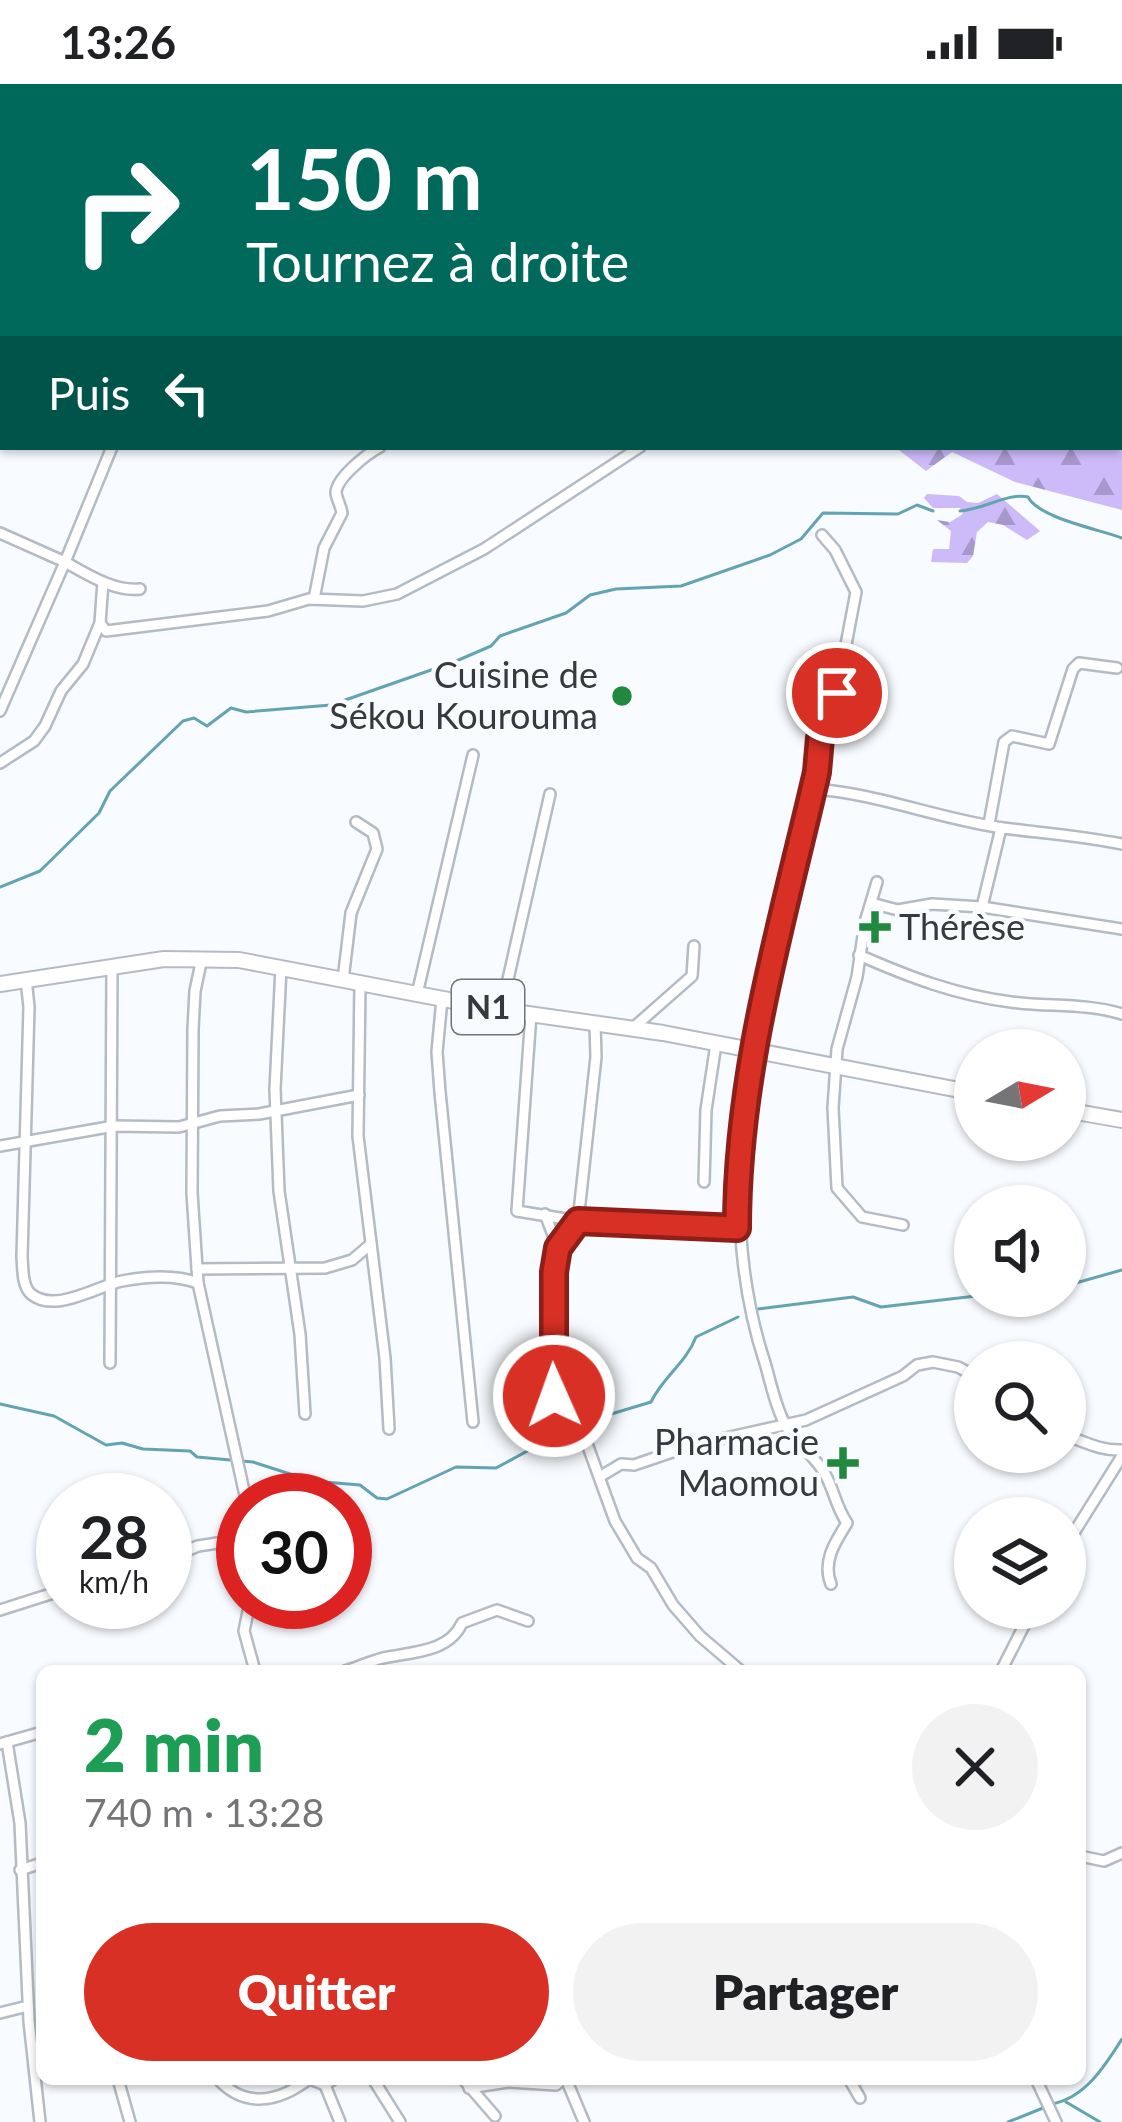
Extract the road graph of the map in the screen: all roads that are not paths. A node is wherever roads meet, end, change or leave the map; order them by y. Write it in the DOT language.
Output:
graph roads {
  1 [pos="111,450"];
  2 [pos="374,450"];
  3 [pos="635,450"];
  4 [pos="0,533"];
  5 [pos="822,535"];
  6 [pos="65,562"];
  7 [pos="103,582"];
  8 [pos="140,589"];
  9 [pos="314,599"];
  10 [pos="100,623"];
  11 [pos="1117,668"];
  12 [pos="0,711"];
  13 [pos="473,755"];
  14 [pos="0,763"];
  15 [pos="813,789"];
  16 [pos="550,794"];
  17 [pos="356,822"];
  18 [pos="989,824"];
  19 [pos="1001,827"];
  20 [pos="1122,844"];
  21 [pos="877,882"];
  22 [pos="871,903"];
  23 [pos="982,907"];
  24 [pos="1122,929"];
  25 [pos="694,946"];
  26 [pos="859,955"];
  27 [pos="202,958"];
  28 [pos="112,965"];
  29 [pos="281,968"];
  30 [pos="26,979"];
  31 [pos="343,980"];
  32 [pos="360,983"];
  33 [pos="0,984"];
  34 [pos="417,994"];
  35 [pos="442,999"];
  36 [pos="501,1010"];
  37 [pos="531,1014"];
  38 [pos="1122,1014"];
  39 [pos="595,1024"];
  40 [pos="632,1029"];
  41 [pos="716,1044"];
  42 [pos="751,1052"];
  43 [pos="835,1066"];
  44 [pos="954,1089"];
  45 [pos="359,1095"];
  46 [pos="276,1111"];
  47 [pos="1086,1114"];
  48 [pos="1122,1120"];
  49 [pos="193,1124"];
  50 [pos="114,1126"];
  51 [pos="24,1143"];
  52 [pos="0,1146"];
  53 [pos="704,1182"];
  54 [pos="545,1214"];
  55 [pos="578,1221"];
  56 [pos="903,1225"];
  57 [pos="737,1228"];
  58 [pos="371,1244"];
  59 [pos="558,1248"];
  60 [pos="291,1266"];
  61 [pos="197,1269"];
  62 [pos="198,1283"];
  63 [pos="109,1284"];
  64 [pos="110,1363"];
  65 [pos="954,1366"];
  66 [pos="305,1414"];
  67 [pos="472,1422"];
  68 [pos="785,1425"];
  69 [pos="389,1429"];
  70 [pos="1086,1441"];
  71 [pos="1122,1453"];
  72 [pos="240,1473"];
  73 [pos="601,1476"];
  74 [pos="1086,1512"];
  75 [pos="831,1584"];
  76 [pos="36,1599"];
  77 [pos="0,1610"];
  78 [pos="528,1621"];
  79 [pos="244,1629"];
  80 [pos="1022,1629"];
  81 [pos="253,1665"];
  82 [pos="363,1665"];
  83 [pos="734,1665"];
  84 [pos="1004,1665"];
  85 [pos="36,1734"];
  86 [pos="3,1743"];
  87 [pos="1122,1852"];
  88 [pos="1086,1857"];
  89 [pos="36,1865"];
  90 [pos="20,1870"];
  91 [pos="28,2006"];
  92 [pos="0,2013"];
  93 [pos="36,2083"];
  94 [pos="36,2085"];
  95 [pos="120,2085"];
  96 [pos="225,2085"];
  97 [pos="300,2085"];
  98 [pos="331,2085"];
  99 [pos="377,2085"];
  100 [pos="468,2085"];
  101 [pos="567,2085"];
  102 [pos="852,2085"];
  103 [pos="1039,2085"];
  104 [pos="860,2098"];
  105 [pos="495,2116"];
  106 [pos="40,2122"];
  107 [pos="130,2122"];
  108 [pos="340,2122"];
  109 [pos="400,2122"];
  110 [pos="584,2122"];
  111 [pos="1056,2122"];
  1 -- 6 [label="street"];
  2 -- 9 [label="street"];
  3 -- 9 [label="street"];
  4 -- 6 [label="street"];
  5 -- 15 [label="street"];
  6 -- 7 [label="street"];
  6 -- 12 [label="street"];
  7 -- 8 [label="street"];
  7 -- 10 [label="street"];
  9 -- 10 [label="street"];
  10 -- 14 [label="street"];
  11 -- 18 [label="street"];
  13 -- 34 [label="street"];
  15 -- 18 [label="street"];
  15 -- 42 [label="street"];
  16 -- 36 [label="street"];
  17 -- 31 [label="street"];
  18 -- 19 [label="street"];
  19 -- 20 [label="street"];
  19 -- 23 [label="street"];
  21 -- 22 [label="street"];
  22 -- 23 [label="street"];
  22 -- 26 [label="street"];
  23 -- 24 [label="street"];
  25 -- 40 [label="street"];
  26 -- 38 [label="street"];
  26 -- 43 [label="street"];
  27 -- 28 [label="highway, N1"];
  27 -- 29 [label="highway, N1"];
  27 -- 49 [label="street"];
  28 -- 30 [label="highway, N1"];
  28 -- 50 [label="street"];
  29 -- 31 [label="highway, N1"];
  29 -- 46 [label="street"];
  30 -- 33 [label="highway, N1"];
  30 -- 51 [label="street"];
  31 -- 32 [label="highway, N1"];
  32 -- 34 [label="highway, N1"];
  32 -- 45 [label="street"];
  34 -- 35 [label="highway, N1"];
  35 -- 36 [label="highway, N1"];
  35 -- 67 [label="street"];
  36 -- 37 [label="highway, N1"];
  37 -- 39 [label="highway, N1"];
  37 -- 54 [label="street"];
  39 -- 40 [label="highway, N1"];
  39 -- 55 [label="street"];
  40 -- 41 [label="highway, N1"];
  41 -- 42 [label="highway, N1"];
  41 -- 53 [label="street"];
  42 -- 43 [label="highway, N1"];
  42 -- 57 [label="street"];
  43 -- 44 [label="highway, N1"];
  43 -- 56 [label="street"];
  45 -- 46 [label="street"];
  45 -- 58 [label="street"];
  46 -- 49 [label="street"];
  46 -- 60 [label="street"];
  47 -- 48 [label="highway"];
  49 -- 50 [label="street"];
  49 -- 61 [label="street"];
  50 -- 51 [label="street"];
  50 -- 63 [label="street"];
  51 -- 52 [label="street"];
  51 -- 63 [label="street"];
  54 -- 55 [label="street"];
  54 -- 59 [label="street"];
  55 -- 57 [label="street"];
  55 -- 59 [label="street"];
  57 -- 68 [label="street"];
  58 -- 60 [label="street"];
  58 -- 69 [label="street"];
  59 -- 73 [label="street"];
  60 -- 61 [label="street"];
  60 -- 66 [label="street"];
  61 -- 62 [label="street"];
  62 -- 63 [label="street"];
  62 -- 72 [label="street"];
  63 -- 64 [label="street"];
  65 -- 68 [label="street"];
  68 -- 73 [label="street"];
  68 -- 75 [label="street"];
  70 -- 71 [label="street"];
  71 -- 74 [label="street"];
  73 -- 83 [label="street"];
  76 -- 77 [label="street"];
  78 -- 82 [label="street"];
  79 -- 81 [label="street"];
  80 -- 84 [label="street"];
  85 -- 86 [label="street"];
  86 -- 90 [label="street"];
  87 -- 88 [label="street"];
  89 -- 90 [label="street"];
  90 -- 91 [label="street"];
  91 -- 92 [label="street"];
  91 -- 93 [label="street"];
  94 -- 106 [label="street"];
  95 -- 107 [label="street"];
  96 -- 97 [label="street"];
  98 -- 108 [label="street"];
  99 -- 109 [label="street"];
  100 -- 105 [label="street"];
  101 -- 110 [label="street"];
  102 -- 104 [label="street"];
  103 -- 111 [label="street"];
}
